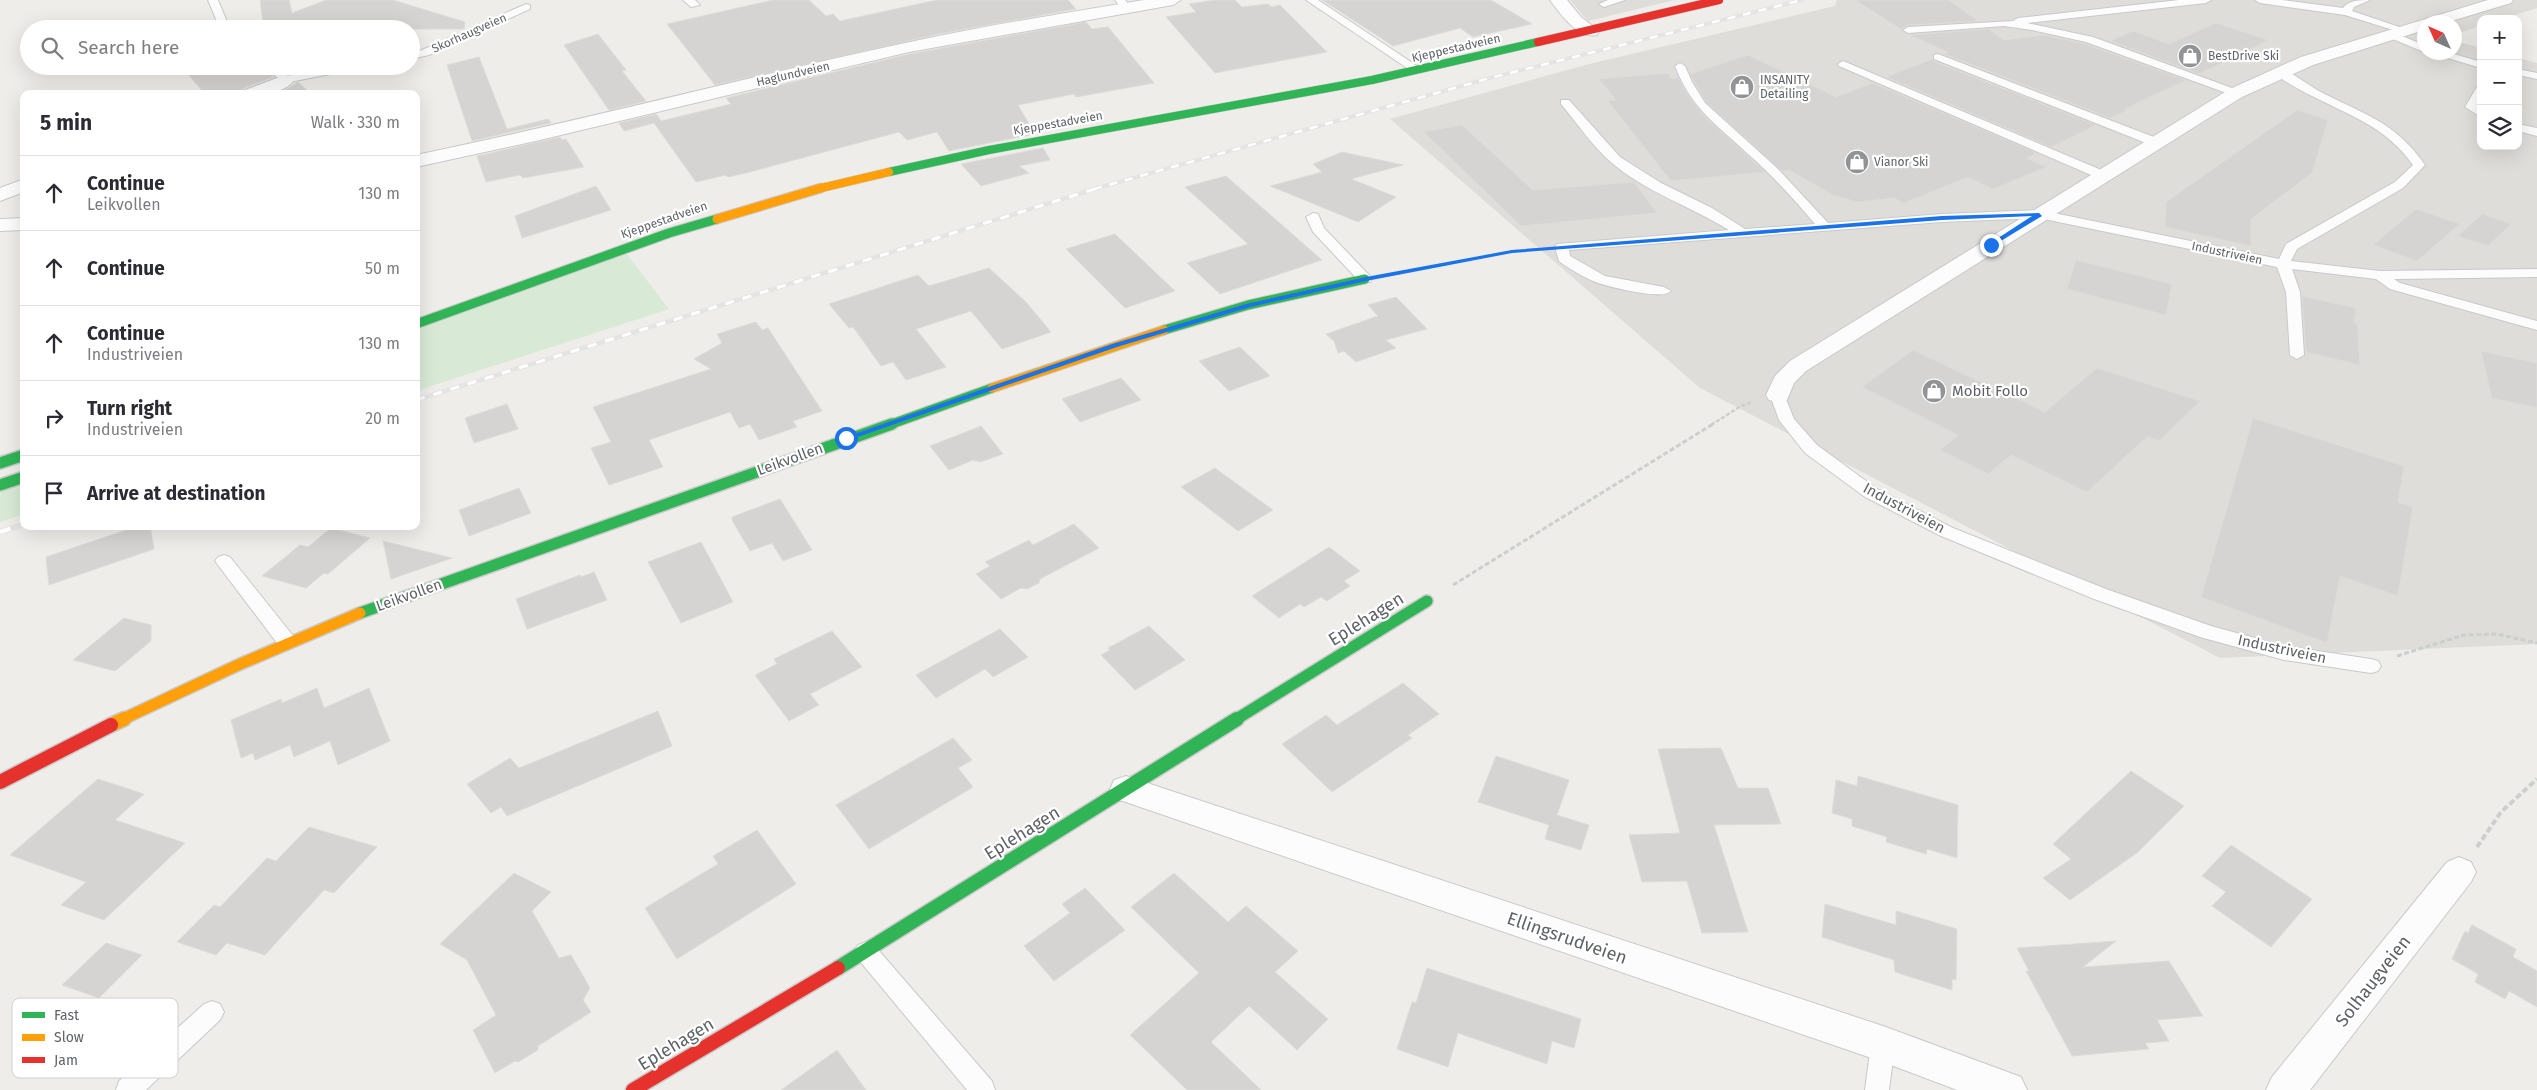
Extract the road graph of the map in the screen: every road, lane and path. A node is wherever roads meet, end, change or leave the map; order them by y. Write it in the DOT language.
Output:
graph roads {
  1 [pos="213,0"];
  2 [pos="1173,0"];
  3 [pos="1311,0"];
  4 [pos="1558,0"];
  5 [pos="1620,0"];
  6 [pos="1719,0"];
  7 [pos="2206,0"];
  8 [pos="2260,0"];
  9 [pos="2365,0"];
  10 [pos="2505,0"];
  11 [pos="1123,4"];
  12 [pos="1604,4"];
  13 [pos="526,7"];
  14 [pos="2346,12"];
  15 [pos="2455,15"];
  16 [pos="221,20"];
  17 [pos="2004,23"];
  18 [pos="1908,30"];
  19 [pos="2408,30"];
  20 [pos="1591,31"];
  21 [pos="2417,41"];
  22 [pos="420,54"];
  23 [pos="1938,57"];
  24 [pos="2462,60"];
  25 [pos="1843,64"];
  26 [pos="2477,64"];
  27 [pos="1680,66"];
  28 [pos="1417,70"];
  29 [pos="2280,72"];
  30 [pos="2522,73"];
  31 [pos="279,75"];
  32 [pos="310,75"];
  33 [pos="2537,76"];
  34 [pos="285,80"];
  35 [pos="261,90"];
  36 [pos="2236,93"];
  37 [pos="2477,96"];
  38 [pos="1565,102"];
  39 [pos="2477,111"];
  40 [pos="2522,128"];
  41 [pos="2537,132"];
  42 [pos="2155,142"];
  43 [pos="420,160"];
  44 [pos="2102,175"];
  45 [pos="20,187"];
  46 [pos="0,195"];
  47 [pos="2039,214"];
  48 [pos="1313,217"];
  49 [pos="20,224"];
  50 [pos="0,225"];
  51 [pos="1825,228"];
  52 [pos="1742,232"];
  53 [pos="1562,247"];
  54 [pos="2283,264"];
  55 [pos="2537,273"];
  56 [pos="2380,275"];
  57 [pos="1366,279"];
  58 [pos="1664,291"];
  59 [pos="420,323"];
  60 [pos="2537,326"];
  61 [pos="2297,355"];
  62 [pos="1778,395"];
  63 [pos="20,456"];
  64 [pos="0,463"];
  65 [pos="20,478"];
  66 [pos="0,485"];
  67 [pos="224,561"];
  68 [pos="1427,601"];
  69 [pos="288,642"];
  70 [pos="2537,643"];
  71 [pos="2371,666"];
  72 [pos="2537,779"];
  73 [pos="0,782"];
  74 [pos="1126,789"];
  75 [pos="2460,872"];
  76 [pos="866,952"];
  77 [pos="212,1012"];
  78 [pos="178,1044"];
  79 [pos="1883,1044"];
  80 [pos="141,1078"];
  81 [pos="128,1090"];
  82 [pos="633,1090"];
  83 [pos="983,1090"];
  84 [pos="1877,1090"];
  85 [pos="2008,1090"];
  86 [pos="2286,1090"];
  1 -- 16 [label="lane"];
  2 -- 11 [label="street, Haglundveien"];
  3 -- 28 [label="lane"];
  4 -- 20 [label="street"];
  5 -- 12 [label="lane"];
  6 -- 20 [label="street, Kjeppestadveien"];
  7 -- 17 [label="lane"];
  8 -- 14 [label="lane"];
  9 -- 14 [label="lane"];
  10 -- 15 [label="street"];
  11 -- 43 [label="street, Haglundveien"];
  13 -- 22 [label="lane, Skorhaugveien"];
  14 -- 19 [label="lane"];
  17 -- 18 [label="lane"];
  17 -- 36 [label="lane"];
  19 -- 21 [label="lane"];
  19 -- 29 [label="street, Industriveien"];
  20 -- 28 [label="street, Kjeppestadveien"];
  23 -- 42 [label="lane"];
  24 -- 26 [label="lane"];
  25 -- 44 [label="lane"];
  27 -- 51 [label="lane"];
  28 -- 59 [label="street, Kjeppestadveien"];
  29 -- 36 [label="street, Industriveien"];
  29 -- 54 [label="lane"];
  30 -- 33 [label="lane"];
  31 -- 34 [label="lane"];
  32 -- 34 [label="lane"];
  34 -- 35 [label="street"];
  36 -- 42 [label="street, Industriveien"];
  37 -- 39 [label="lane"];
  38 -- 52 [label="lane"];
  40 -- 41 [label="lane"];
  42 -- 44 [label="street, Industriveien"];
  44 -- 47 [label="street, Industriveien"];
  45 -- 46 [label="street"];
  47 -- 51 [label="lane, Industriveien"];
  47 -- 54 [label="lane, Industriveien"];
  47 -- 62 [label="street, Industriveien"];
  48 -- 57 [label="lane"];
  49 -- 50 [label="street"];
  51 -- 52 [label="lane, Industriveien"];
  52 -- 53 [label="lane, Industriveien"];
  53 -- 57 [label="path"];
  53 -- 58 [label="lane"];
  54 -- 56 [label="lane, Industriveien"];
  54 -- 61 [label="lane"];
  55 -- 56 [label="lane, Industriveien"];
  56 -- 60 [label="lane"];
  57 -- 69 [label="street, Leikvollen"];
  62 -- 68 [label="path"];
  62 -- 71 [label="lane, Industriveien"];
  63 -- 64 [label="street"];
  65 -- 66 [label="street"];
  67 -- 69 [label="lane"];
  68 -- 74 [label="street, Eplehagen"];
  69 -- 73 [label="street, Leikvollen"];
  70 -- 71 [label="path"];
  72 -- 75 [label="path"];
  74 -- 76 [label="street, Eplehagen"];
  74 -- 79 [label="street, Ellingsrudveien"];
  75 -- 86 [label="street, Solhaugveien"];
  76 -- 82 [label="street, Eplehagen"];
  76 -- 83 [label="lane"];
  77 -- 78 [label="lane"];
  79 -- 84 [label="lane"];
  79 -- 85 [label="street, Ellingsrudveien"];
  80 -- 81 [label="lane"];
}
